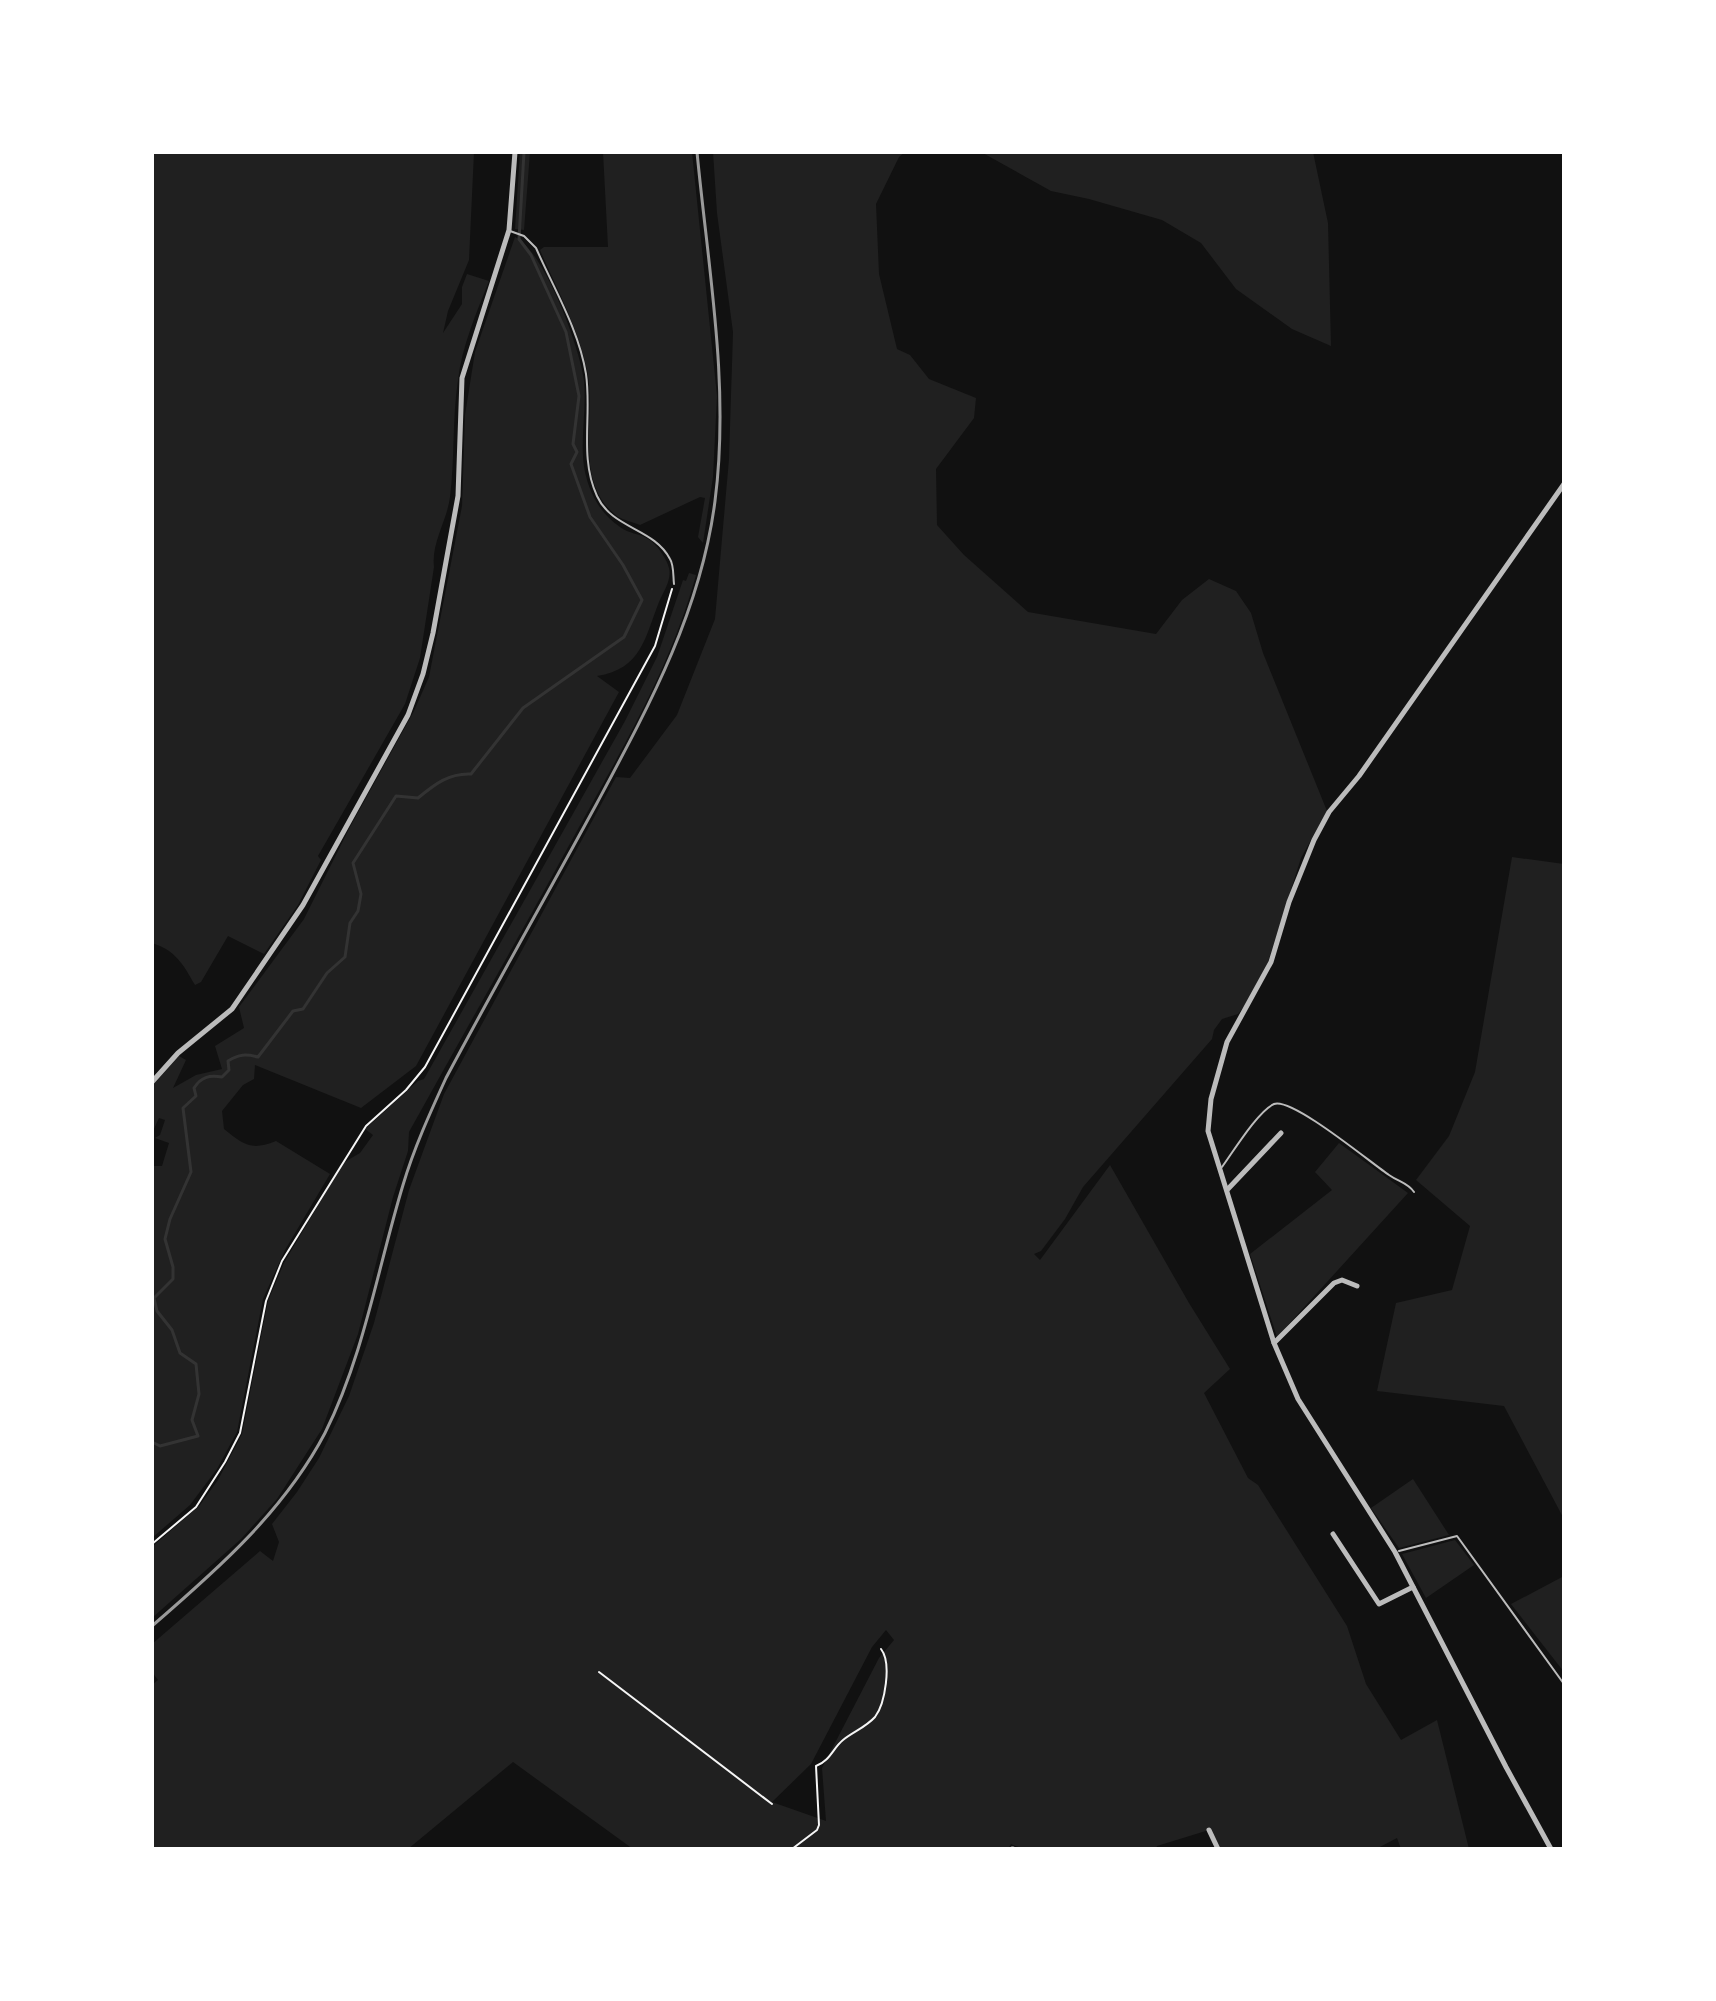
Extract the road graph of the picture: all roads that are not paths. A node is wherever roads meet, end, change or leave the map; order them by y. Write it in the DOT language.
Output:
graph roads {
  1 [pos="515,152"];
  2 [pos="512,231"];
  3 [pos="1564,484"];
  4 [pos="674,584"];
  5 [pos="152,1082"];
  6 [pos="1281,1133"];
  7 [pos="1220,1169"];
  8 [pos="1227,1191"];
  9 [pos="1414,1192"];
  10 [pos="1357,1286"];
  11 [pos="1274,1343"];
  12 [pos="1333,1534"];
  13 [pos="1395,1552"];
  14 [pos="1413,1587"];
  15 [pos="1564,1684"];
  16 [pos="1209,1830"];
  17 [pos="1218,1849"];
  18 [pos="1551,1849"];
  1 -- 2 [label="street"];
  2 -- 4 [label="lane"];
  2 -- 5 [label="street"];
  3 -- 7 [label="street"];
  6 -- 8 [label="street"];
  7 -- 8 [label="street"];
  7 -- 9 [label="lane"];
  8 -- 11 [label="street"];
  10 -- 11 [label="street"];
  11 -- 13 [label="street"];
  12 -- 14 [label="street"];
  13 -- 14 [label="street"];
  13 -- 15 [label="lane"];
  14 -- 18 [label="street"];
  16 -- 17 [label="street"];
}
